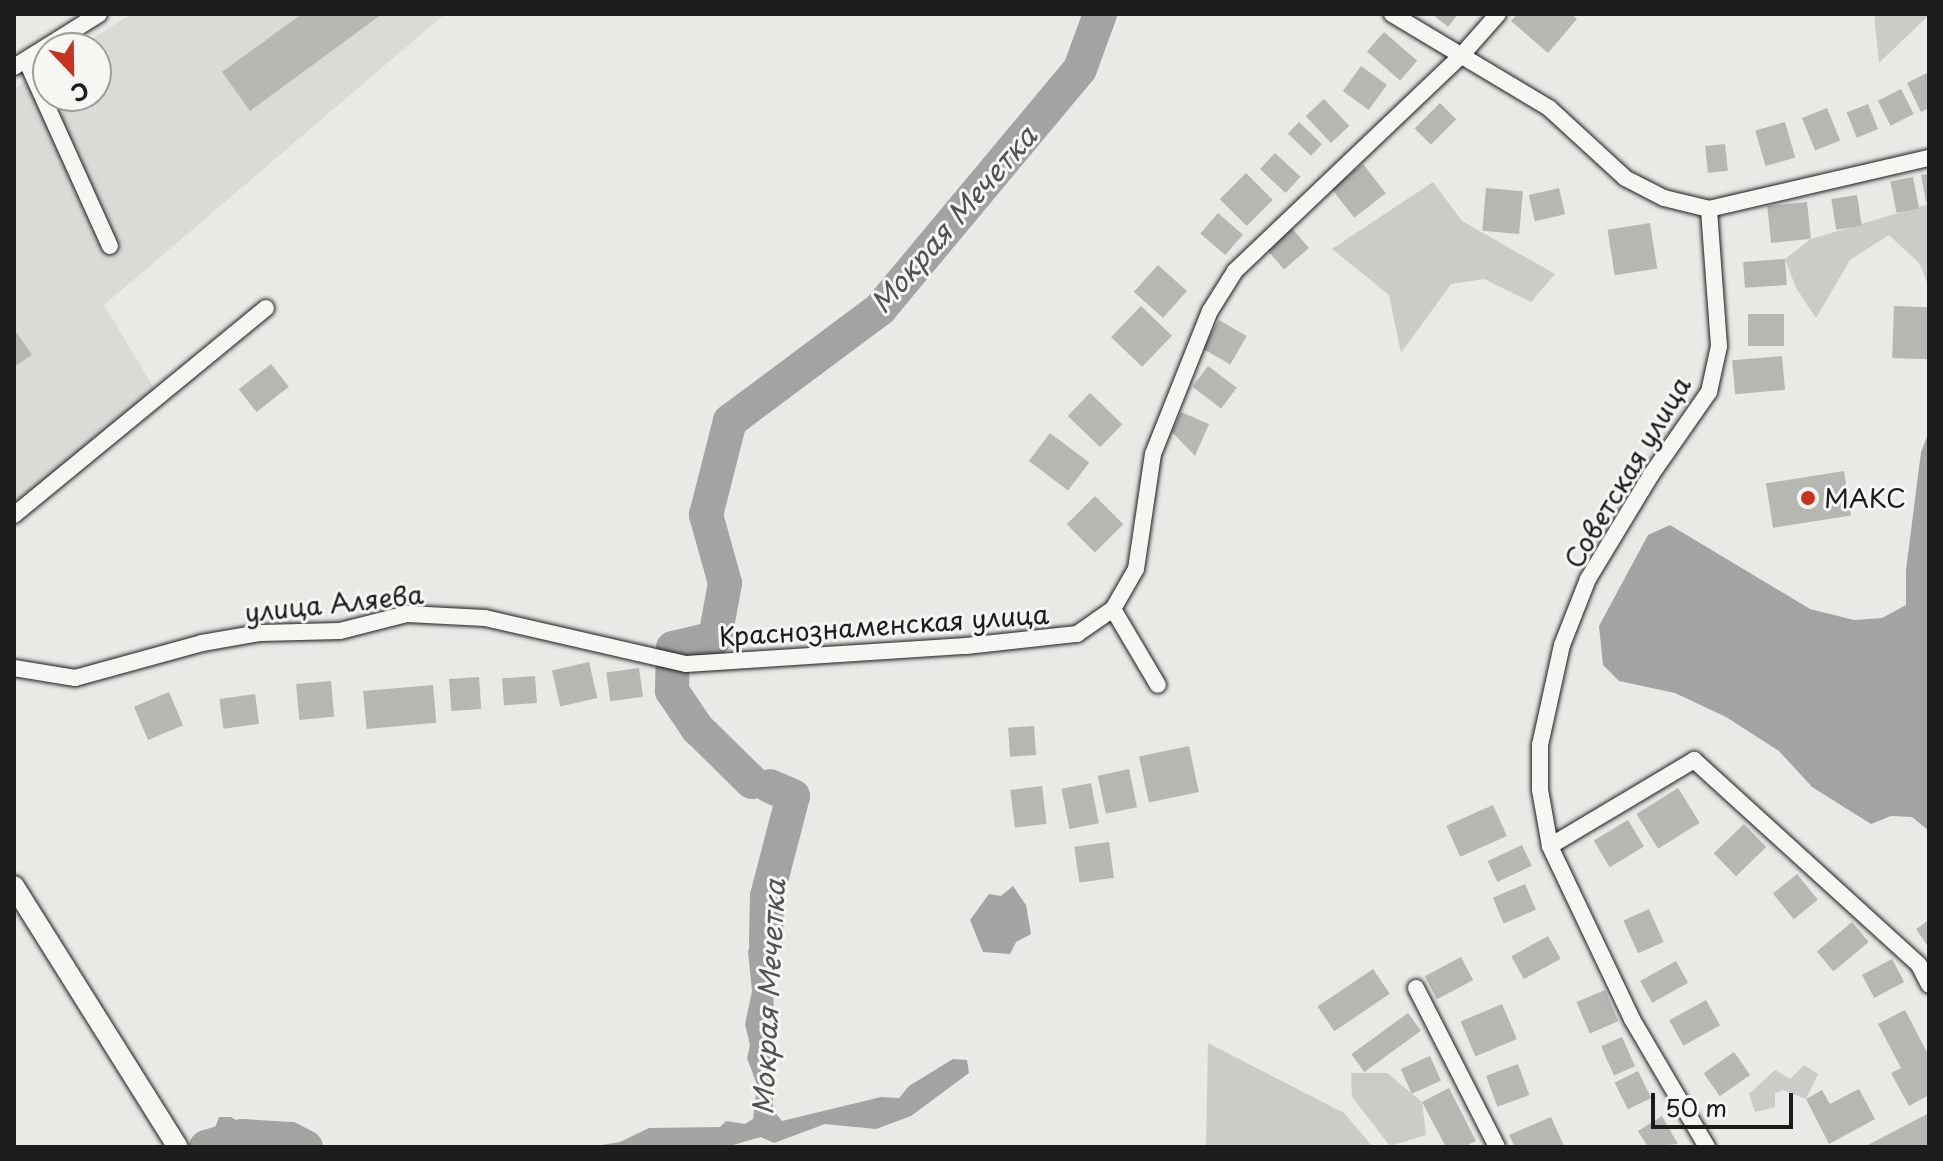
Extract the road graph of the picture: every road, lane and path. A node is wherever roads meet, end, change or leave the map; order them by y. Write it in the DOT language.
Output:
graph roads {
  1 [pos="99,14"];
  2 [pos="1392,14"];
  3 [pos="1498,14"];
  4 [pos="1460,57"];
  5 [pos="20,63"];
  6 [pos="1929,158"];
  7 [pos="1709,209"];
  8 [pos="110,246"];
  9 [pos="266,308"];
  10 [pos="14,515"];
  11 [pos="1113,609"];
  12 [pos="660,660"];
  13 [pos="14,668"];
  14 [pos="1158,685"];
  15 [pos="1550,846"];
  16 [pos="14,886"];
  17 [pos="1929,985"];
  18 [pos="1416,988"];
  19 [pos="178,1147"];
  20 [pos="1497,1147"];
  21 [pos="1707,1147"];
  1 -- 5 [label="street"];
  2 -- 4 [label="street"];
  3 -- 4 [label="street, Краснознаменская улица"];
  4 -- 7 [label="street"];
  4 -- 11 [label="street, Краснознаменская улица"];
  5 -- 8 [label="street"];
  6 -- 7 [label="street"];
  7 -- 15 [label="street, Советская улица"];
  9 -- 10 [label="street"];
  11 -- 12 [label="street, Краснознаменская улица"];
  11 -- 14 [label="street"];
  12 -- 13 [label="street, улица Аляева"];
  15 -- 17 [label="street"];
  15 -- 21 [label="street, Советская улица"];
  16 -- 19 [label="street"];
  18 -- 20 [label="street"];
}
